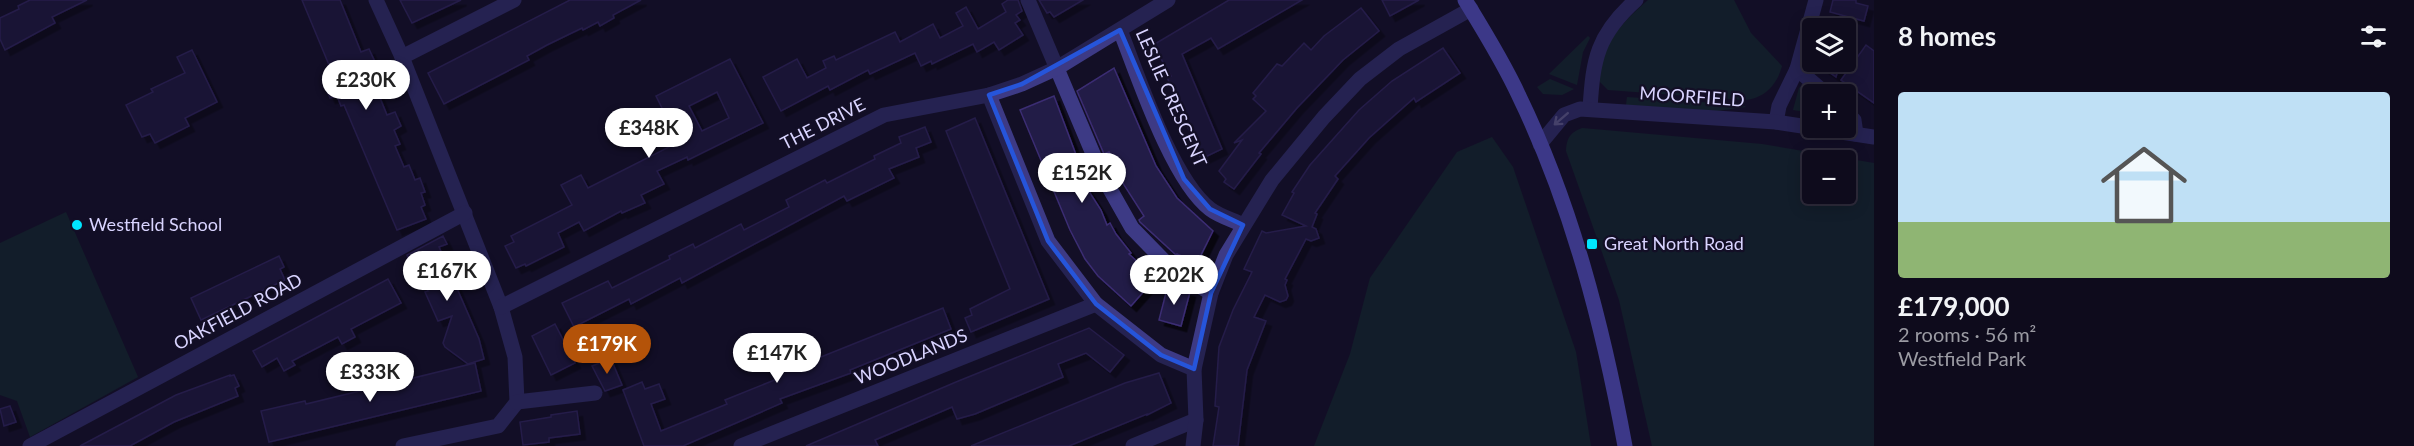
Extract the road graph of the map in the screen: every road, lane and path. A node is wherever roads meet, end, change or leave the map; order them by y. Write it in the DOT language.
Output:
graph roads {
  1 [pos="376,0"];
  2 [pos="514,0"];
  3 [pos="1028,0"];
  4 [pos="1168,0"];
  5 [pos="1636,0"];
  6 [pos="1816,0"];
  7 [pos="1468,4"];
  8 [pos="1120,30"];
  9 [pos="402,57"];
  10 [pos="1057,68"];
  11 [pos="1797,69"];
  12 [pos="1814,84"];
  13 [pos="989,95"];
  14 [pos="1590,109"];
  15 [pos="1776,122"];
  16 [pos="1802,126"];
  17 [pos="1856,134"];
  18 [pos="1874,137"];
  19 [pos="1540,144"];
  20 [pos="465,213"];
  21 [pos="1243,225"];
  22 [pos="1211,293"];
  23 [pos="1096,304"];
  24 [pos="501,307"];
  25 [pos="1194,369"];
  26 [pos="595,393"];
  27 [pos="517,402"];
  28 [pos="1196,420"];
  29 [pos="419,444"];
  30 [pos="30,446"];
  31 [pos="403,446"];
  32 [pos="741,446"];
  33 [pos="1133,446"];
  34 [pos="1193,446"];
  35 [pos="1625,446"];
  1 -- 9 [label="street"];
  2 -- 9 [label="street"];
  3 -- 10 [label="street"];
  4 -- 8 [label="street, THE DRIVE"];
  5 -- 14 [label="street"];
  6 -- 11 [label="street"];
  7 -- 19 [label="main road"];
  7 -- 21 [label="street"];
  8 -- 10 [label="street, THE DRIVE"];
  8 -- 21 [label="street, LESLIE CRESCENT"];
  9 -- 20 [label="street"];
  10 -- 13 [label="street, THE DRIVE"];
  10 -- 22 [label="street"];
  11 -- 12 [label="street"];
  11 -- 15 [label="street"];
  13 -- 23 [label="street"];
  13 -- 24 [label="street, THE DRIVE"];
  14 -- 15 [label="street, MOORFIELD"];
  14 -- 19 [label="street, MOORFIELD, one-way"];
  15 -- 16 [label="street, MOORFIELD"];
  17 -- 18 [label="street, MOORFIELD"];
  19 -- 35 [label="main road"];
  20 -- 24 [label="street"];
  20 -- 30 [label="street, OAKFIELD ROAD"];
  21 -- 22 [label="street"];
  22 -- 25 [label="street"];
  23 -- 25 [label="street"];
  23 -- 32 [label="street, WOODLANDS"];
  24 -- 27 [label="street"];
  25 -- 28 [label="street"];
  26 -- 27 [label="street"];
  27 -- 29 [label="street"];
  28 -- 33 [label="street"];
  28 -- 34 [label="street"];
  29 -- 31 [label="street"];
}
